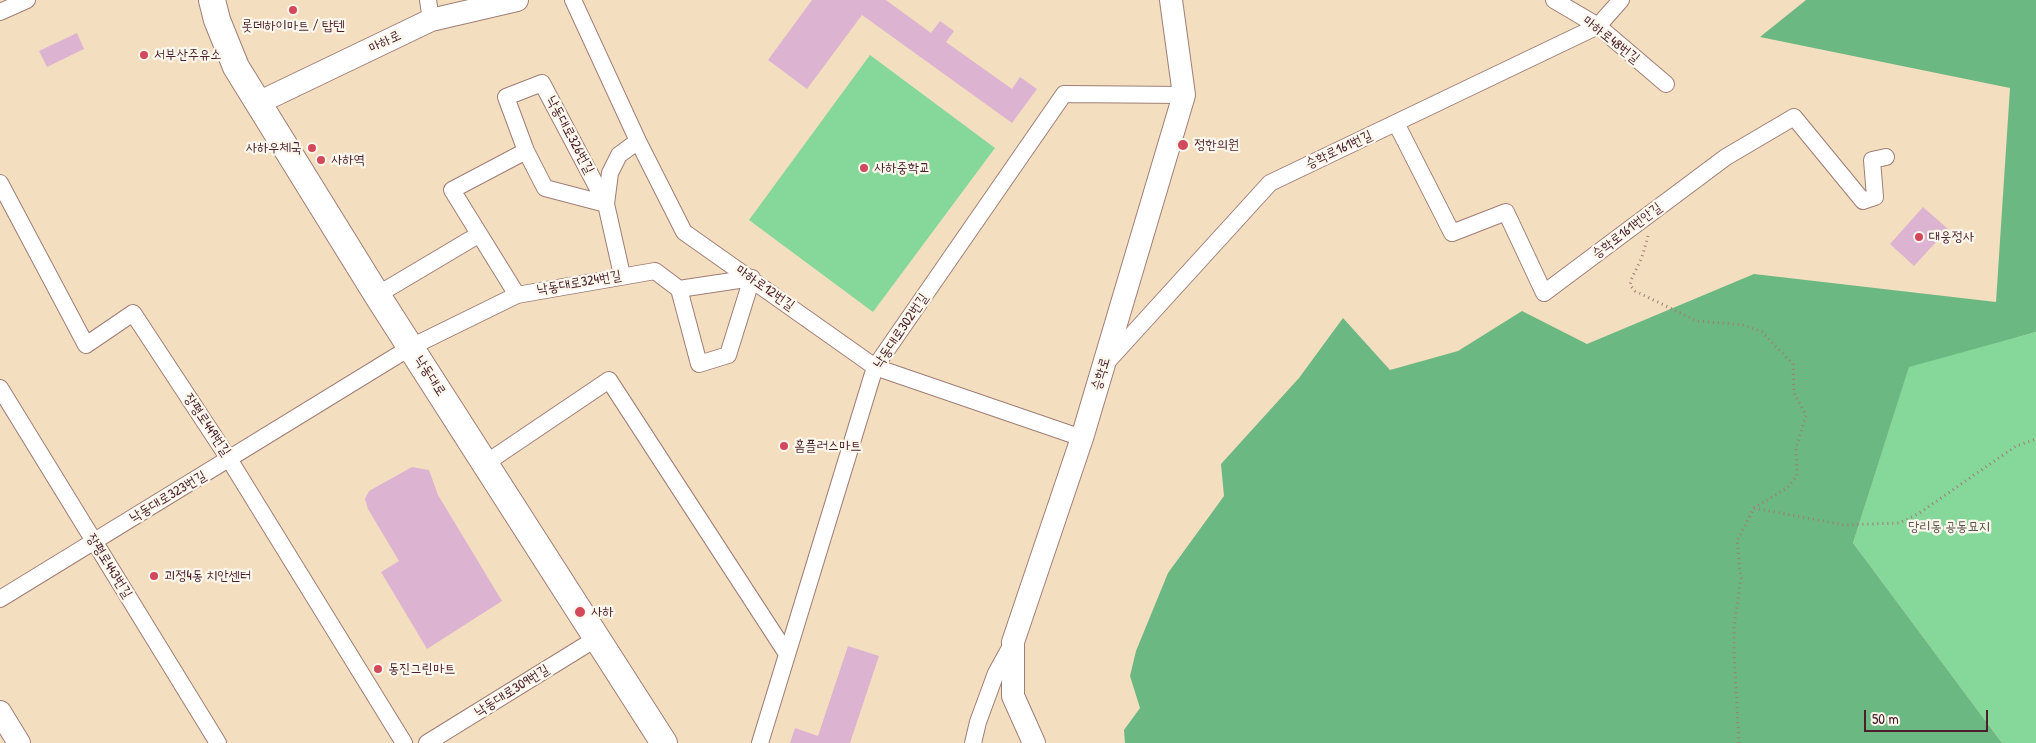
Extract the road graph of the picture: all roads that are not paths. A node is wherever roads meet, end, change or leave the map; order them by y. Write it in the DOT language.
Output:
graph roads {
  1 [pos="212,0"];
  2 [pos="517,0"];
  3 [pos="572,0"];
  4 [pos="1171,0"];
  5 [pos="1554,0"];
  6 [pos="1621,0"];
  7 [pos="23,1"];
  8 [pos="430,10"];
  9 [pos="0,12"];
  10 [pos="1598,26"];
  11 [pos="1666,84"];
  12 [pos="1184,95"];
  13 [pos="260,102"];
  14 [pos="1396,123"];
  15 [pos="638,141"];
  16 [pos="526,151"];
  17 [pos="1886,157"];
  18 [pos="0,183"];
  19 [pos="606,204"];
  20 [pos="478,235"];
  21 [pos="622,275"];
  22 [pos="752,278"];
  23 [pos="679,289"];
  24 [pos="378,294"];
  25 [pos="517,295"];
  26 [pos="411,347"];
  27 [pos="1104,364"];
  28 [pos="875,367"];
  29 [pos="0,388"];
  30 [pos="1082,438"];
  31 [pos="230,460"];
  32 [pos="486,463"];
  33 [pos="95,542"];
  34 [pos="0,599"];
  35 [pos="597,638"];
  36 [pos="1013,642"];
  37 [pos="788,654"];
  38 [pos="0,712"];
  39 [pos="19,743"];
  40 [pos="218,743"];
  41 [pos="404,743"];
  42 [pos="428,743"];
  43 [pos="664,743"];
  44 [pos="760,743"];
  45 [pos="973,743"];
  46 [pos="1034,743"];
  1 -- 13 [label="main road, 낙동대로"];
  2 -- 8 [label="street, 마하로"];
  3 -- 15 [label="street, 마하로12번길"];
  4 -- 12 [label="street, 승학로"];
  5 -- 10 [label="street, 마하로48번길"];
  6 -- 10 [label="street, 승학로161번길"];
  7 -- 9 [label="street"];
  8 -- 13 [label="street, 마하로"];
  10 -- 11 [label="street, 마하로48번길"];
  10 -- 14 [label="street, 승학로161번길"];
  12 -- 27 [label="street, 승학로"];
  12 -- 28 [label="street, 낙동대로302번길"];
  13 -- 24 [label="main road, 낙동대로"];
  14 -- 17 [label="street, 승학로161번안길"];
  14 -- 27 [label="street, 승학로161번길"];
  15 -- 19 [label="street"];
  15 -- 22 [label="street, 마하로12번길"];
  16 -- 19 [label="street"];
  16 -- 19 [label="street, 낙동대로326번길"];
  16 -- 20 [label="street"];
  18 -- 31 [label="street, 장평로449번길"];
  19 -- 21 [label="street"];
  20 -- 24 [label="street"];
  20 -- 25 [label="street"];
  21 -- 23 [label="street, 낙동대로324번길"];
  21 -- 25 [label="street, 낙동대로324번길"];
  22 -- 23 [label="street"];
  22 -- 23 [label="street"];
  22 -- 28 [label="street, 마하로12번길"];
  24 -- 26 [label="main road, 낙동대로"];
  25 -- 26 [label="street, 낙동대로324번길"];
  26 -- 31 [label="street, 낙동대로323번길"];
  26 -- 32 [label="main road, 낙동대로"];
  27 -- 30 [label="street, 승학로"];
  28 -- 30 [label="street, 마하로12번길"];
  28 -- 37 [label="street, 낙동대로302번길"];
  29 -- 33 [label="street, 장평로443번길"];
  30 -- 36 [label="street, 승학로"];
  31 -- 33 [label="street, 낙동대로323번길"];
  31 -- 41 [label="street, 장평로449번길"];
  32 -- 35 [label="main road, 낙동대로"];
  32 -- 37 [label="street"];
  33 -- 34 [label="street, 낙동대로323번길"];
  33 -- 40 [label="street, 장평로443번길"];
  35 -- 42 [label="street, 낙동대로309번길"];
  35 -- 43 [label="main road, 낙동대로"];
  36 -- 45 [label="street"];
  36 -- 46 [label="street, 승학로"];
  37 -- 44 [label="street, 낙동대로302번길"];
  38 -- 39 [label="street"];
}
